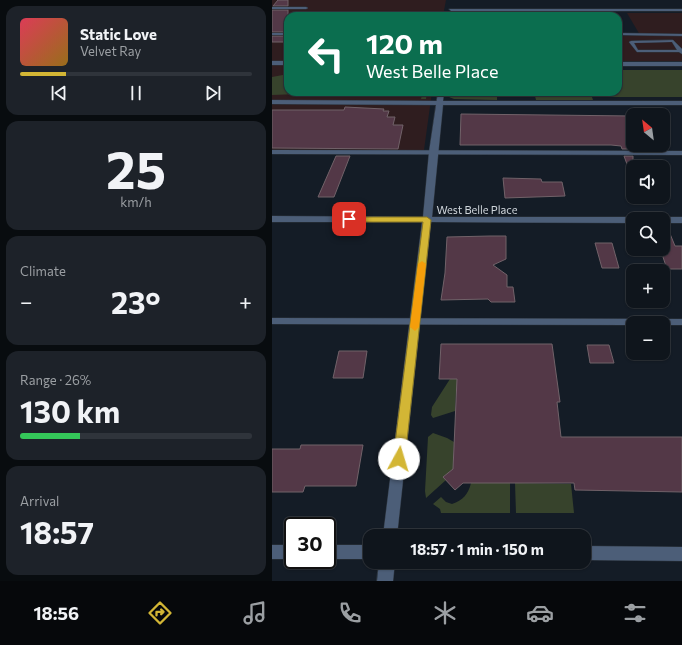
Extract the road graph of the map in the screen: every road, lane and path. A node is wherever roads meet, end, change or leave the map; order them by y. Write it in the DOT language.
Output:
graph roads {
  1 [pos="272,8"];
  2 [pos="306,8"];
  3 [pos="682,10"];
  4 [pos="450,12"];
  5 [pos="272,34"];
  6 [pos="284,34"];
  7 [pos="622,34"];
  8 [pos="682,35"];
  9 [pos="681,52"];
  10 [pos="272,63"];
  11 [pos="284,63"];
  12 [pos="622,64"];
  13 [pos="682,64"];
  14 [pos="441,96"];
  15 [pos="272,102"];
  16 [pos="440,103"];
  17 [pos="682,103"];
  18 [pos="272,152"];
  19 [pos="433,152"];
  20 [pos="682,153"];
  21 [pos="272,219"];
  22 [pos="427,220"];
  23 [pos="626,220"];
  24 [pos="670,220"];
  25 [pos="682,220"];
  26 [pos="272,321"];
  27 [pos="415,322"];
  28 [pos="682,322"];
  29 [pos="391,529"];
  30 [pos="272,552"];
  31 [pos="284,552"];
  32 [pos="336,552"];
  33 [pos="363,552"];
  34 [pos="591,553"];
  35 [pos="682,554"];
  36 [pos="386,569"];
  37 [pos="385,581"];
  1 -- 2 [label="street"];
  3 -- 4 [label="street"];
  5 -- 6 [label="lane"];
  7 -- 8 [label="lane"];
  9 -- 9 [label="lane"];
  10 -- 11 [label="lane"];
  12 -- 13 [label="lane"];
  14 -- 16 [label="street"];
  15 -- 16 [label="lane"];
  16 -- 17 [label="street"];
  16 -- 19 [label="street"];
  18 -- 19 [label="lane"];
  19 -- 20 [label="lane"];
  19 -- 22 [label="street"];
  21 -- 22 [label="street, West Belle Place"];
  22 -- 23 [label="street, West Belle Place"];
  22 -- 27 [label="street"];
  24 -- 25 [label="street"];
  26 -- 27 [label="lane"];
  27 -- 28 [label="lane"];
  27 -- 29 [label="street"];
  30 -- 31 [label="street"];
  32 -- 33 [label="street"];
  34 -- 35 [label="street"];
  36 -- 37 [label="street"];
}
